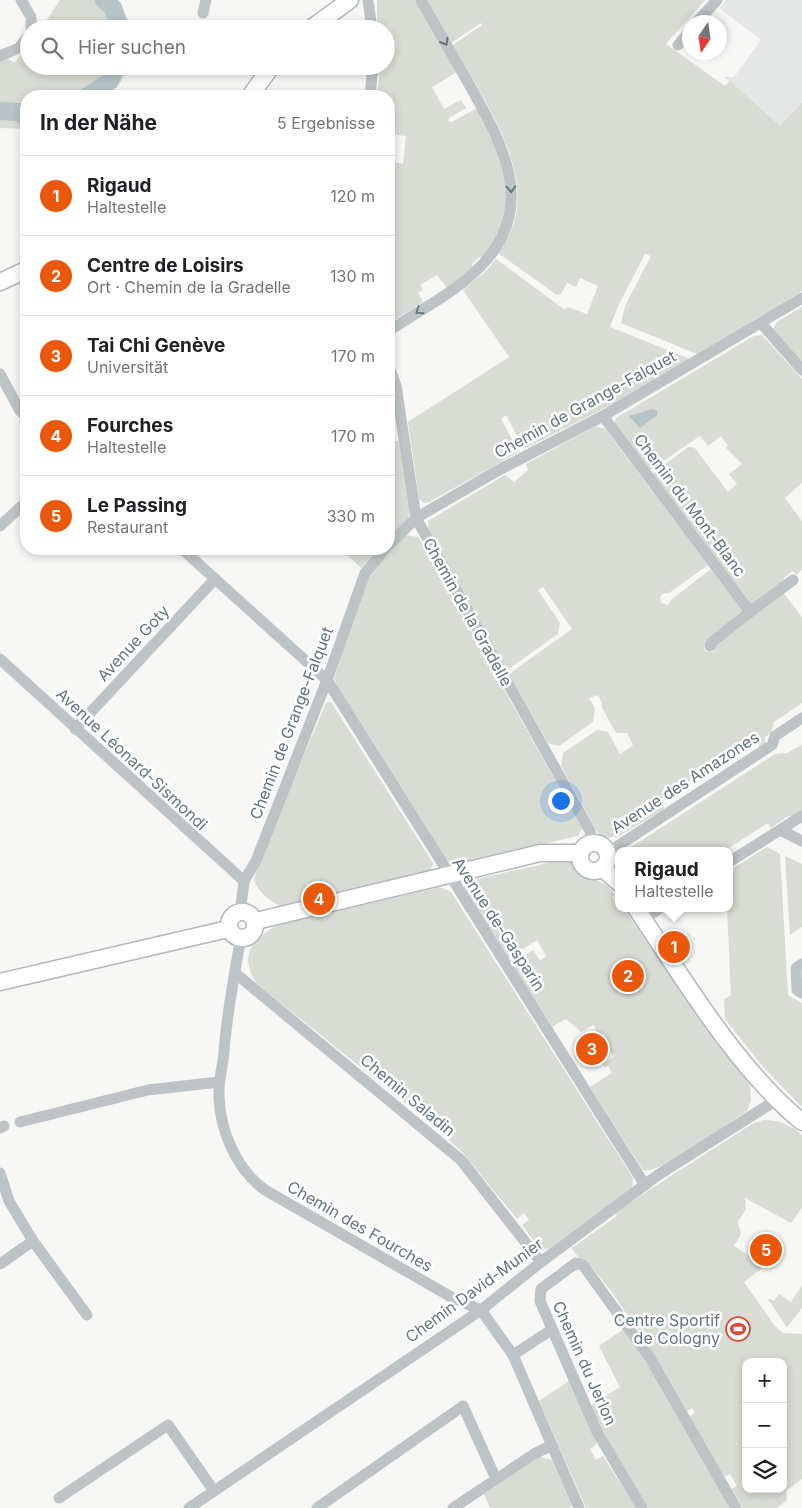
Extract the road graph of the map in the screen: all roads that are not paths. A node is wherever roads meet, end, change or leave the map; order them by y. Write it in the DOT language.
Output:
graph roads {
  1 [pos="21,0"];
  2 [pos="206,0"];
  3 [pos="350,0"];
  4 [pos="368,0"];
  5 [pos="421,0"];
  6 [pos="717,0"];
  7 [pos="203,13"];
  8 [pos="703,15"];
  9 [pos="31,20"];
  10 [pos="322,20"];
  11 [pos="371,20"];
  12 [pos="682,40"];
  13 [pos="678,45"];
  14 [pos="20,47"];
  15 [pos="0,56"];
  16 [pos="265,75"];
  17 [pos="372,75"];
  18 [pos="254,90"];
  19 [pos="371,90"];
  20 [pos="20,273"];
  21 [pos="0,282"];
  22 [pos="802,298"];
  23 [pos="761,323"];
  24 [pos="395,326"];
  25 [pos="802,370"];
  26 [pos="0,374"];
  27 [pos="395,388"];
  28 [pos="20,411"];
  29 [pos="603,416"];
  30 [pos="20,508"];
  31 [pos="416,518"];
  32 [pos="0,526"];
  33 [pos="395,539"];
  34 [pos="189,555"];
  35 [pos="380,555"];
  36 [pos="215,579"];
  37 [pos="793,580"];
  38 [pos="750,612"];
  39 [pos="710,646"];
  40 [pos="0,660"];
  41 [pos="326,680"];
  42 [pos="802,718"];
  43 [pos="75,729"];
  44 [pos="802,816"];
  45 [pos="780,830"];
  46 [pos="802,841"];
  47 [pos="625,847"];
  48 [pos="586,848"];
  49 [pos="615,854"];
  50 [pos="733,859"];
  51 [pos="605,861"];
  52 [pos="449,876"];
  53 [pos="615,877"];
  54 [pos="244,882"];
  55 [pos="240,914"];
  56 [pos="640,914"];
  57 [pos="256,922"];
  58 [pos="235,933"];
  59 [pos="802,964"];
  60 [pos="235,973"];
  61 [pos="0,982"];
  62 [pos="802,993"];
  63 [pos="219,1082"];
  64 [pos="778,1099"];
  65 [pos="20,1122"];
  66 [pos="802,1122"];
  67 [pos="0,1173"];
  68 [pos="645,1185"];
  69 [pos="33,1241"];
  70 [pos="541,1262"];
  71 [pos="0,1264"];
  72 [pos="481,1310"];
  73 [pos="87,1315"];
  74 [pos="551,1330"];
  75 [pos="513,1355"];
  76 [pos="552,1445"];
  77 [pos="496,1479"];
  78 [pos="214,1491"];
  79 [pos="59,1498"];
  80 [pos="189,1508"];
  81 [pos="317,1508"];
  82 [pos="453,1508"];
  83 [pos="579,1508"];
  84 [pos="642,1508"];
  85 [pos="736,1508"];
  1 -- 9 [label="street"];
  2 -- 7 [label="street"];
  3 -- 10 [label="street"];
  4 -- 11 [label="street"];
  5 -- 24 [label="street, one-way"];
  6 -- 8 [label="street"];
  12 -- 13 [label="street"];
  14 -- 15 [label="street"];
  16 -- 18 [label="street"];
  17 -- 19 [label="street"];
  20 -- 21 [label="street"];
  22 -- 23 [label="street, Chemin de Grange-Falquet"];
  23 -- 25 [label="street"];
  23 -- 29 [label="street, Chemin de Grange-Falquet"];
  26 -- 28 [label="street"];
  27 -- 31 [label="street, Chemin de la Gradelle"];
  29 -- 31 [label="street, Chemin de Grange-Falquet"];
  29 -- 38 [label="street, Chemin du Mont-Blanc"];
  30 -- 32 [label="street"];
  31 -- 33 [label="street, Chemin de Grange-Falquet"];
  31 -- 48 [label="street, Chemin de la Gradelle"];
  34 -- 36 [label="street, Avenue de-Gasparin"];
  35 -- 41 [label="street, Chemin de Grange-Falquet"];
  36 -- 41 [label="street, Avenue de-Gasparin"];
  36 -- 43 [label="street, Avenue Goty"];
  37 -- 38 [label="street"];
  38 -- 39 [label="street"];
  40 -- 43 [label="street, Avenue Léonard-Sismondi"];
  41 -- 52 [label="street, Avenue de-Gasparin"];
  41 -- 54 [label="street, Chemin de Grange-Falquet"];
  42 -- 47 [label="street, Avenue des Amazones"];
  43 -- 54 [label="street, Avenue Léonard-Sismondi"];
  44 -- 45 [label="street"];
  45 -- 46 [label="street"];
  45 -- 50 [label="street"];
  48 -- 51 [label="street"];
  48 -- 51 [label="street"];
  48 -- 52 [label="street"];
  49 -- 51 [label="street, Avenue des Amazones"];
  51 -- 53 [label="street"];
  52 -- 57 [label="street"];
  52 -- 68 [label="street, Avenue de-Gasparin"];
  54 -- 55 [label="street, Chemin de Grange-Falquet"];
  55 -- 57 [label="street"];
  55 -- 58 [label="street"];
  56 -- 64 [label="street"];
  57 -- 58 [label="street"];
  58 -- 60 [label="street, Chemin des Fourches"];
  58 -- 61 [label="street"];
  59 -- 62 [label="street"];
  60 -- 63 [label="street, Chemin des Fourches"];
  60 -- 70 [label="street, Chemin Saladin"];
  63 -- 65 [label="street"];
  63 -- 72 [label="street, Chemin des Fourches"];
  64 -- 66 [label="street"];
  64 -- 68 [label="street, Chemin David-Munier"];
  67 -- 69 [label="street"];
  68 -- 70 [label="street, Chemin David-Munier"];
  69 -- 71 [label="street"];
  69 -- 73 [label="street"];
  70 -- 72 [label="street, Chemin David-Munier"];
  72 -- 75 [label="street"];
  72 -- 78 [label="street, Chemin David-Munier"];
  74 -- 75 [label="street"];
  74 -- 84 [label="street, Chemin du Jerlon"];
  74 -- 85 [label="street, Chemin du Jerlon"];
  75 -- 76 [label="street"];
  76 -- 77 [label="street"];
  76 -- 83 [label="street"];
  77 -- 81 [label="street"];
  77 -- 82 [label="street"];
  78 -- 79 [label="street"];
  78 -- 80 [label="street, Chemin David-Munier"];
}
